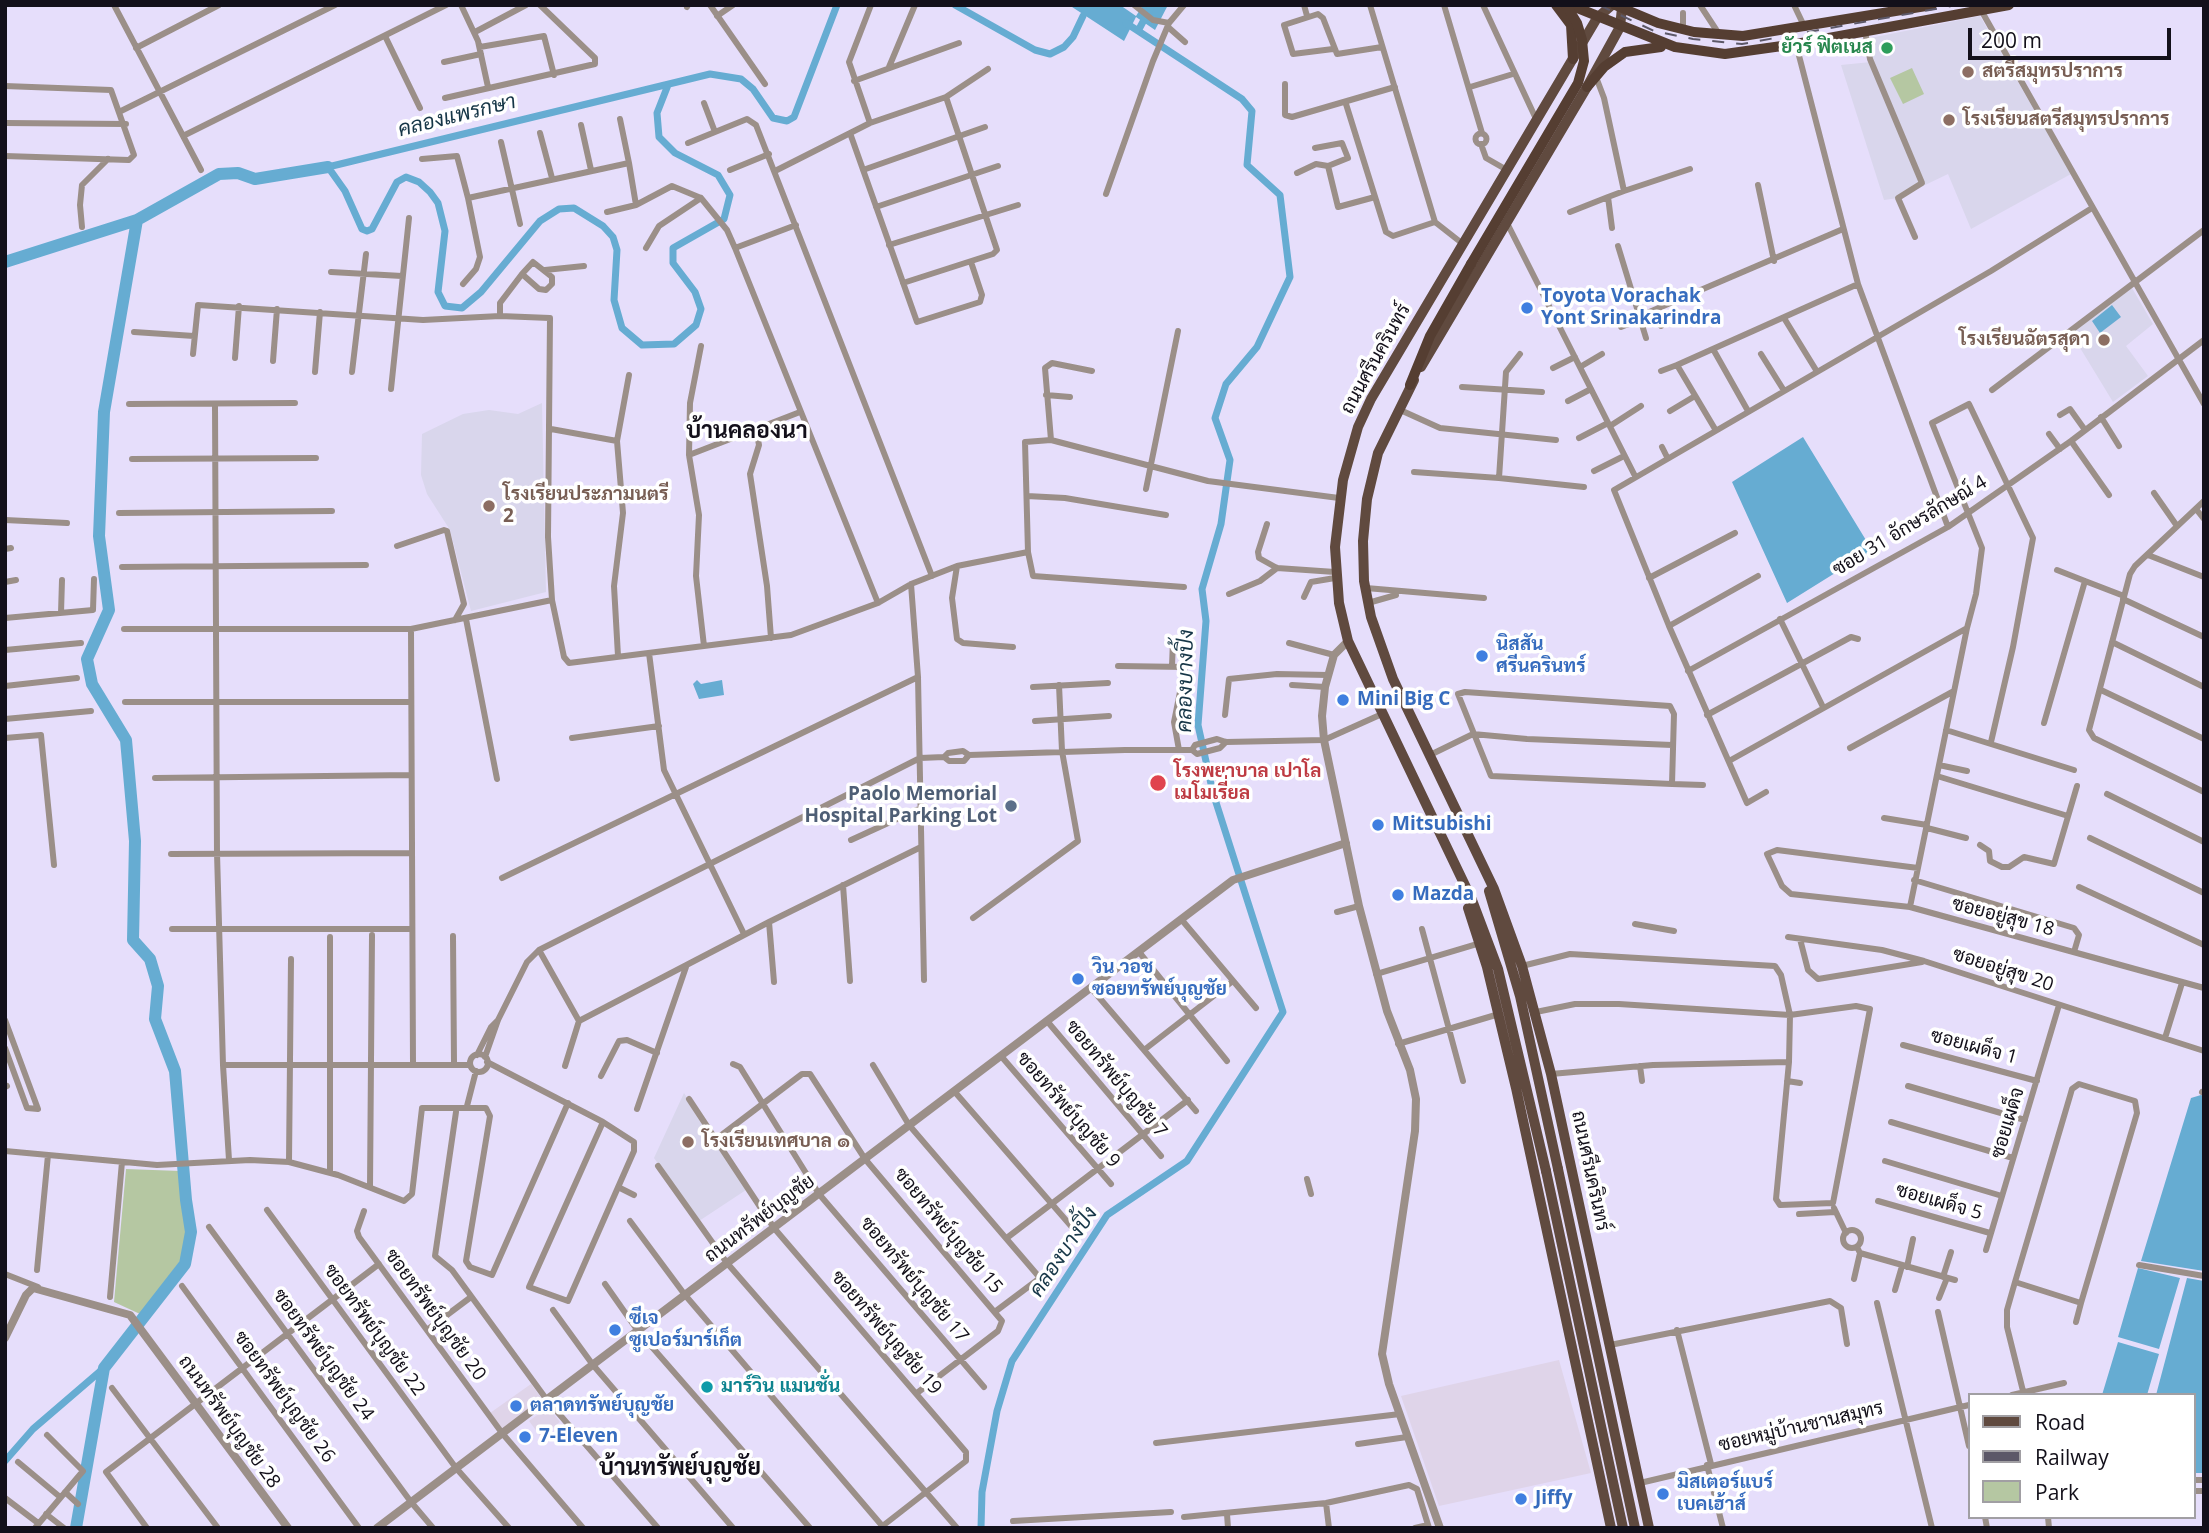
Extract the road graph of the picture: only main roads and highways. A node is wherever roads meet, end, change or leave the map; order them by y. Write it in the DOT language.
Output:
graph roads {
  1 [pos="1556,5"];
  2 [pos="1568,5"];
  3 [pos="1932,5"];
  4 [pos="2009,5"];
  5 [pos="1616,6"];
  6 [pos="1597,18"];
  7 [pos="1620,27"];
  8 [pos="1683,29"];
  9 [pos="1675,47"];
  10 [pos="1573,59"];
  11 [pos="1587,87"];
  12 [pos="1551,97"];
  13 [pos="1572,114"];
  14 [pos="1410,385"];
  15 [pos="1466,832"];
  16 [pos="1443,842"];
  17 [pos="1601,1301"];
  18 [pos="1565,1310"];
  19 [pos="1621,1393"];
  20 [pos="1586,1402"];
  21 [pos="1611,1528"];
  22 [pos="1623,1528"];
  23 [pos="1636,1528"];
  24 [pos="1648,1528"];
  1 -- 10 [label="highway"];
  2 -- 6 [label="highway"];
  2 -- 14 [label="highway, bridge"];
  3 -- 8 [label="highway"];
  4 -- 9 [label="highway"];
  5 -- 6 [label="main road, ถนนศรีนครินทร์"];
  5 -- 7 [label="main road, ถนนศรีนครินทร์"];
  5 -- 8 [label="highway"];
  6 -- 7 [label="highway"];
  6 -- 10 [label="main road, ถนนศรีนครินทร์"];
  7 -- 9 [label="highway"];
  7 -- 11 [label="main road, ถนนศรีนครินทร์"];
  8 -- 9 [label="highway"];
  9 -- 11 [label="highway"];
  10 -- 12 [label="main road, ถนนศรีนครินทร์"];
  11 -- 13 [label="main road, ถนนศรีนครินทร์"];
  12 -- 13 [label="main road"];
  12 -- 16 [label="main road, ถนนศรีนครินทร์"];
  13 -- 14 [label="main road, ถนนศรีนครินทร์"];
  14 -- 15 [label="main road, ถนนศรีนครินทร์"];
  15 -- 17 [label="main road, ถนนศรีนครินทร์"];
  15 -- 23 [label="main road, ถนนศรีนครินทร์, bridge"];
  16 -- 18 [label="main road, ถนนศรีนครินทร์"];
  16 -- 22 [label="main road, ถนนศรีนครินทร์, bridge"];
  17 -- 18 [label="main road"];
  17 -- 19 [label="main road, ถนนศรีนครินทร์"];
  18 -- 20 [label="main road, ถนนศรีนครินทร์"];
  19 -- 20 [label="main road"];
  19 -- 24 [label="main road, ถนนศรีนครินทร์"];
  20 -- 21 [label="main road, ถนนศรีนครินทร์"];
}
